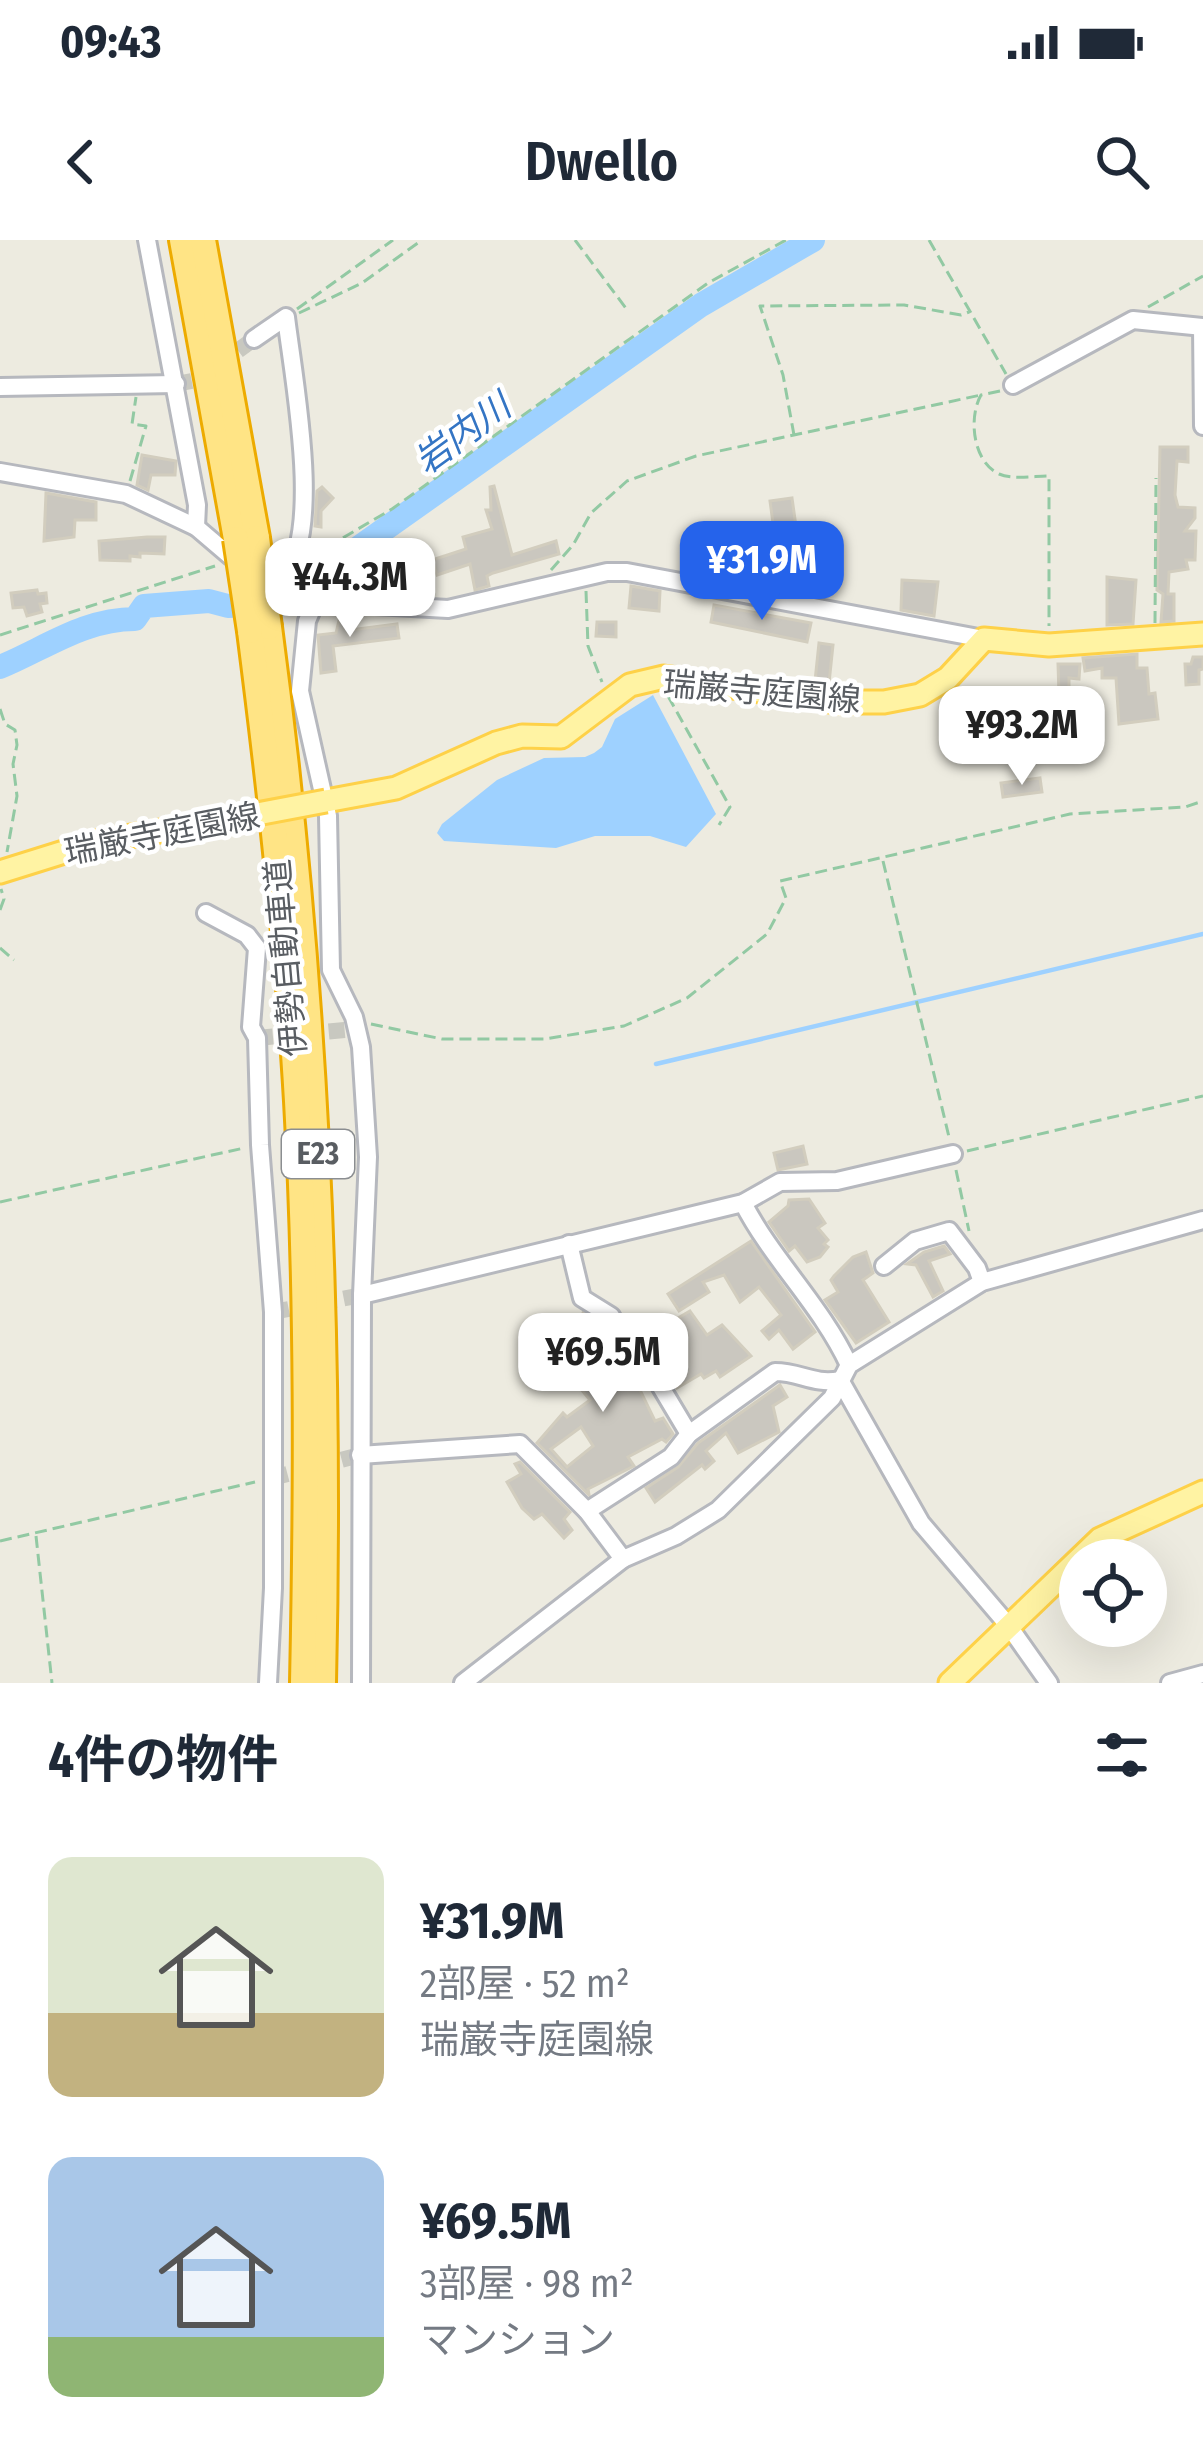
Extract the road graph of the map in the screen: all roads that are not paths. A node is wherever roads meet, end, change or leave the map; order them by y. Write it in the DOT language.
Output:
graph roads {
  1 [pos="147,240"];
  2 [pos="182,240"];
  3 [pos="203,240"];
  4 [pos="217,240"];
  5 [pos="1202,327"];
  6 [pos="254,339"];
  7 [pos="176,384"];
  8 [pos="1013,386"];
  9 [pos="0,387"];
  10 [pos="1203,426"];
  11 [pos="241,445"];
  12 [pos="0,472"];
  13 [pos="196,527"];
  14 [pos="241,545"];
  15 [pos="289,572"];
  16 [pos="317,595"];
  17 [pos="260,629"];
  18 [pos="1203,634"];
  19 [pos="984,638"];
  20 [pos="326,801"];
  21 [pos="3,867"];
  22 [pos="206,913"];
  23 [pos="953,1154"];
  24 [pos="743,1203"];
  25 [pos="1203,1220"];
  26 [pos="569,1244"];
  27 [pos="884,1266"];
  28 [pos="979,1275"];
  29 [pos="362,1294"];
  30 [pos="844,1372"];
  31 [pos="689,1434"];
  32 [pos="360,1455"];
  33 [pos="1203,1492"];
  34 [pos="587,1511"];
  35 [pos="622,1559"];
  36 [pos="1008,1625"];
  37 [pos="1203,1674"];
  38 [pos="268,1683"];
  39 [pos="303,1683"];
  40 [pos="323,1683"];
  41 [pos="361,1683"];
  42 [pos="463,1683"];
  43 [pos="950,1683"];
  44 [pos="1049,1683"];
  45 [pos="1170,1683"];
  1 -- 7 [label="street"];
  2 -- 14 [label="highway, 伊勢自動車道"];
  3 -- 11 [label="highway, 伊勢自動車道"];
  4 -- 11 [label="highway"];
  5 -- 8 [label="street"];
  5 -- 10 [label="street"];
  6 -- 15 [label="street"];
  7 -- 9 [label="street"];
  7 -- 13 [label="street"];
  11 -- 14 [label="highway, 伊勢自動車道"];
  12 -- 13 [label="street"];
  13 -- 14 [label="street"];
  14 -- 15 [label="street"];
  14 -- 17 [label="highway, 伊勢自動車道, bridge"];
  15 -- 16 [label="street"];
  16 -- 19 [label="street"];
  16 -- 20 [label="street"];
  17 -- 39 [label="highway, 伊勢自動車道 / E23"];
  17 -- 40 [label="highway, 伊勢自動車道 / E23"];
  18 -- 19 [label="main road"];
  19 -- 20 [label="main road, 瑞巌寺庭園線"];
  20 -- 21 [label="main road, 瑞厳寺庭園線, bridge"];
  20 -- 29 [label="street"];
  22 -- 38 [label="street"];
  23 -- 24 [label="street"];
  24 -- 26 [label="street"];
  24 -- 30 [label="street"];
  25 -- 28 [label="street"];
  26 -- 29 [label="street"];
  26 -- 31 [label="street"];
  27 -- 28 [label="street"];
  28 -- 30 [label="street"];
  29 -- 32 [label="street"];
  30 -- 31 [label="street"];
  30 -- 35 [label="street"];
  30 -- 36 [label="street"];
  31 -- 34 [label="street"];
  32 -- 34 [label="street"];
  32 -- 41 [label="street"];
  33 -- 36 [label="main road"];
  34 -- 35 [label="street"];
  35 -- 42 [label="street"];
  36 -- 43 [label="main road"];
  36 -- 44 [label="street"];
  37 -- 45 [label="street"];
}
